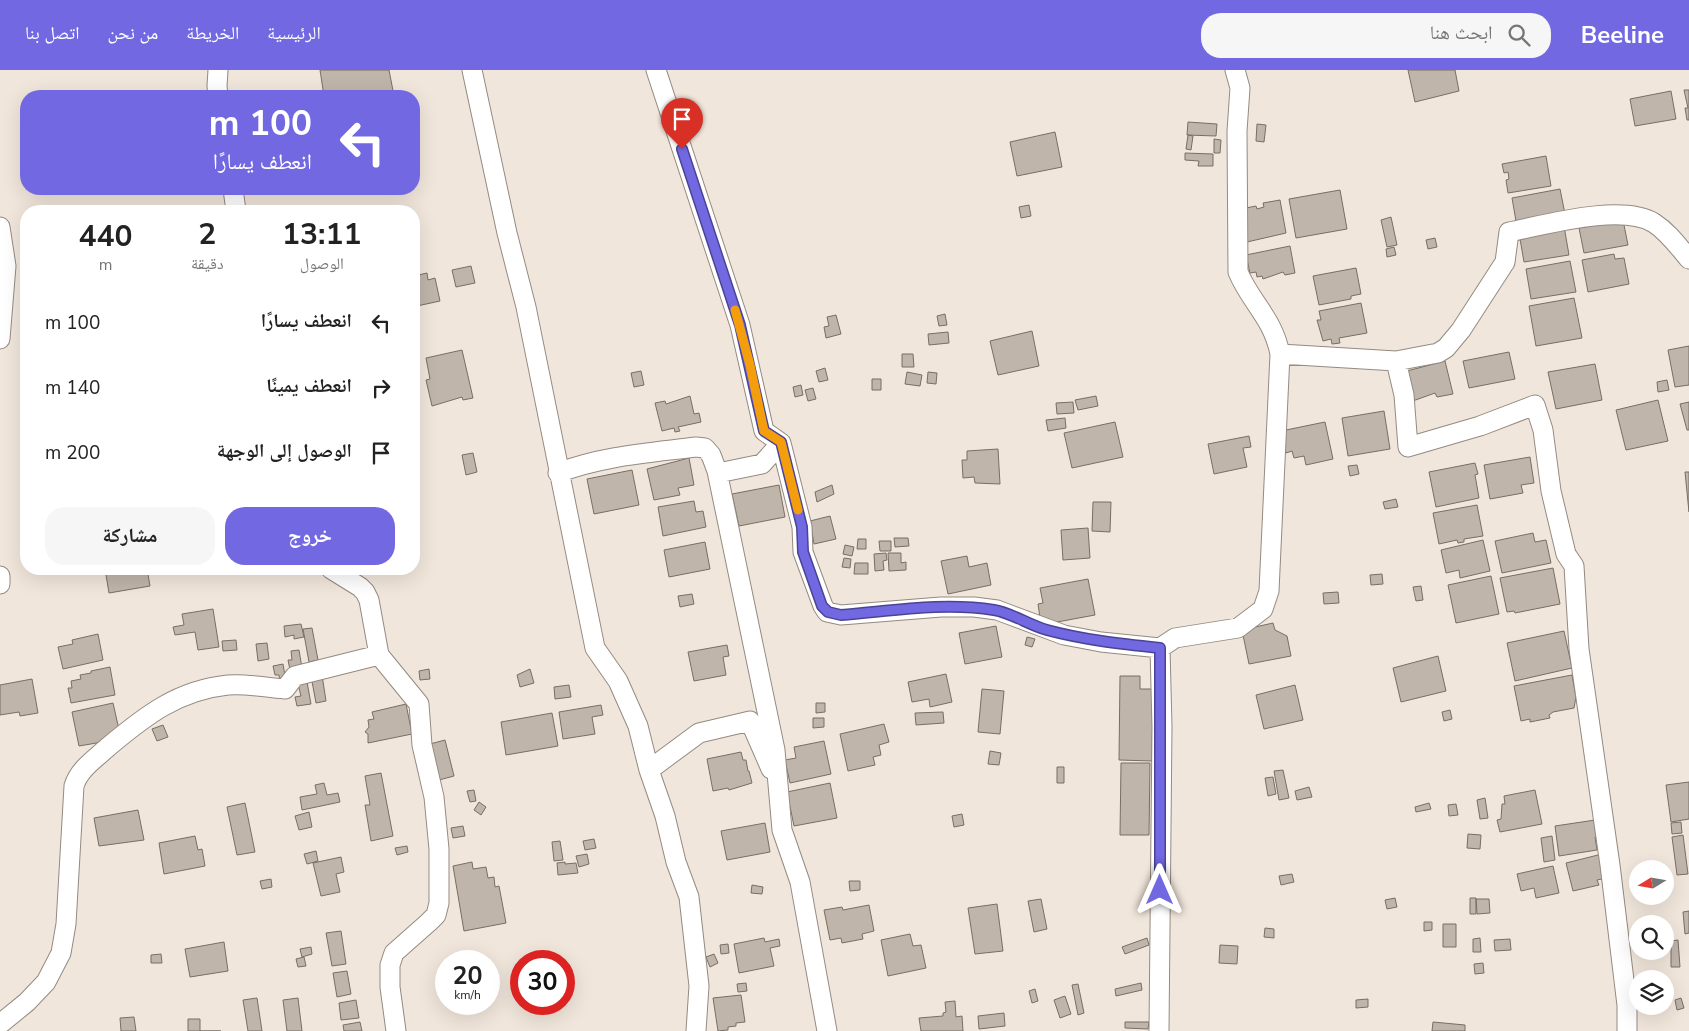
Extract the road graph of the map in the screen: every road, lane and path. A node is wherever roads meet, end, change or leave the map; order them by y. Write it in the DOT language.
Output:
graph roads {
  1 [pos="218,70"];
  2 [pos="472,70"];
  3 [pos="656,70"];
  4 [pos="1235,70"];
  5 [pos="218,90"];
  6 [pos="0,227"];
  7 [pos="1689,259"];
  8 [pos="0,339"];
  9 [pos="1280,354"];
  10 [pos="1396,361"];
  11 [pos="781,442"];
  12 [pos="558,473"];
  13 [pos="718,473"];
  14 [pos="341,575"];
  15 [pos="0,576"];
  16 [pos="0,584"];
  17 [pos="1160,648"];
  18 [pos="379,655"];
  19 [pos="648,770"];
  20 [pos="779,788"];
  21 [pos="0,1024"];
  22 [pos="396,1031"];
  23 [pos="696,1031"];
  24 [pos="827,1031"];
  25 [pos="1159,1031"];
  26 [pos="1627,1031"];
  1 -- 5 [label="street"];
  2 -- 12 [label="street"];
  3 -- 11 [label="street"];
  4 -- 9 [label="street"];
  6 -- 8 [label="street"];
  7 -- 10 [label="street"];
  9 -- 10 [label="street"];
  9 -- 17 [label="street"];
  10 -- 26 [label="street"];
  11 -- 13 [label="street"];
  11 -- 17 [label="street"];
  12 -- 13 [label="street"];
  12 -- 19 [label="street"];
  13 -- 20 [label="street"];
  14 -- 18 [label="street"];
  15 -- 16 [label="street"];
  17 -- 25 [label="street"];
  18 -- 21 [label="street"];
  18 -- 22 [label="street"];
  19 -- 20 [label="street"];
  19 -- 23 [label="street"];
  20 -- 24 [label="street"];
}
